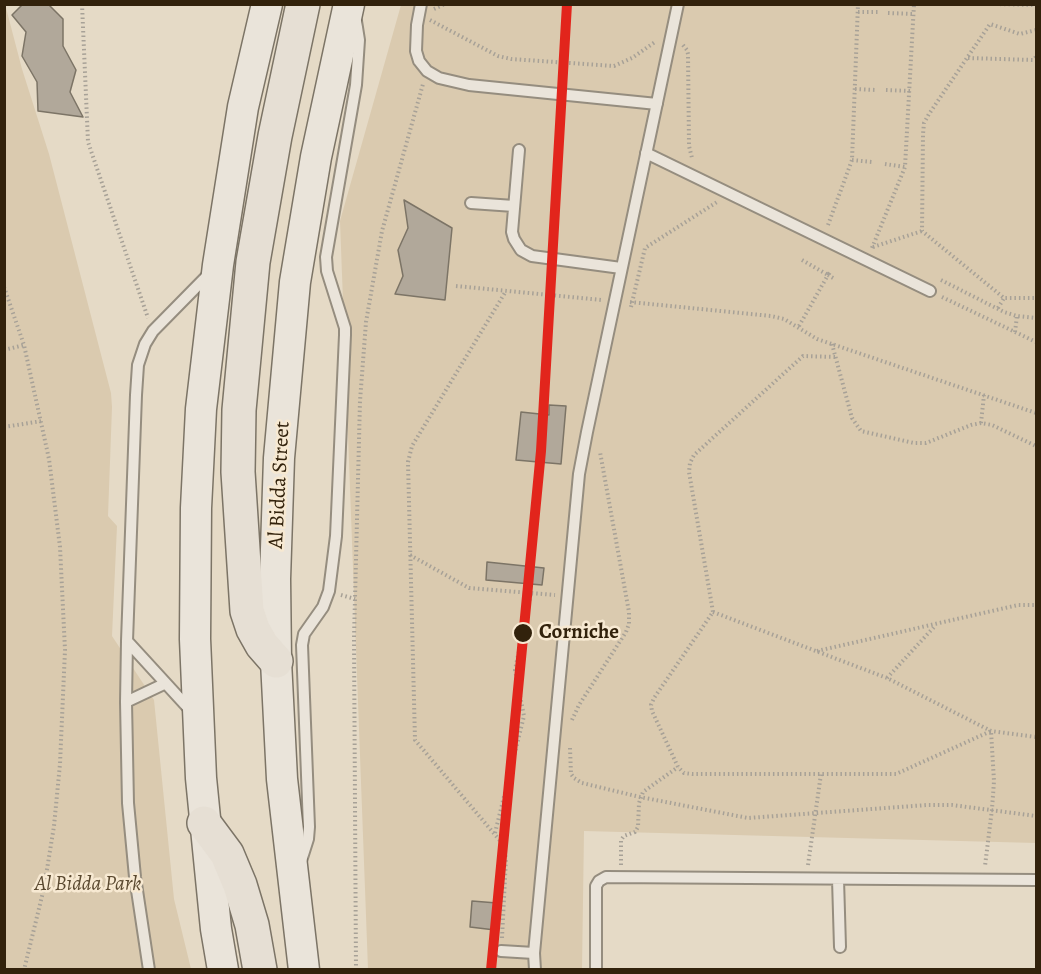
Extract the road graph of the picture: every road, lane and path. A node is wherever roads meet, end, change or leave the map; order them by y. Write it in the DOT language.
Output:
graph roads {
  1 [pos="82,4"];
  2 [pos="267,4"];
  3 [pos="303,4"];
  4 [pos="349,4"];
  5 [pos="354,4"];
  6 [pos="678,4"];
  7 [pos="858,4"];
  8 [pos="914,4"];
  9 [pos="995,4"];
  10 [pos="1036,5"];
  11 [pos="420,10"];
  12 [pos="858,12"];
  13 [pos="879,12"];
  14 [pos="888,13"];
  15 [pos="913,14"];
  16 [pos="1036,30"];
  17 [pos="672,41"];
  18 [pos="1036,57"];
  19 [pos="967,58"];
  20 [pos="427,71"];
  21 [pos="855,89"];
  22 [pos="876,90"];
  23 [pos="886,90"];
  24 [pos="910,92"];
  25 [pos="657,104"];
  26 [pos="519,150"];
  27 [pos="646,153"];
  28 [pos="852,160"];
  29 [pos="696,162"];
  30 [pos="872,162"];
  31 [pos="885,164"];
  32 [pos="905,167"];
  33 [pos="730,194"];
  34 [pos="471,203"];
  35 [pos="514,206"];
  36 [pos="818,220"];
  37 [pos="828,225"];
  38 [pos="838,230"];
  39 [pos="922,231"];
  40 [pos="864,243"];
  41 [pos="873,247"];
  42 [pos="883,252"];
  43 [pos="802,260"];
  44 [pos="867,260"];
  45 [pos="218,265"];
  46 [pos="621,268"];
  47 [pos="829,273"];
  48 [pos="935,278"];
  49 [pos="835,279"];
  50 [pos="456,286"];
  51 [pos="4,287"];
  52 [pos="506,291"];
  53 [pos="930,291"];
  54 [pos="1004,298"];
  55 [pos="1036,298"];
  56 [pos="614,301"];
  57 [pos="632,303"];
  58 [pos="998,308"];
  59 [pos="629,314"];
  60 [pos="1017,316"];
  61 [pos="1036,318"];
  62 [pos="799,326"];
  63 [pos="153,332"];
  64 [pos="1015,332"];
  65 [pos="1036,342"];
  66 [pos="832,344"];
  67 [pos="24,345"];
  68 [pos="4,350"];
  69 [pos="835,357"];
  70 [pos="984,395"];
  71 [pos="1036,413"];
  72 [pos="42,421"];
  73 [pos="981,423"];
  74 [pos="4,427"];
  75 [pos="1036,446"];
  76 [pos="599,449"];
  77 [pos="409,555"];
  78 [pos="531,593"];
  79 [pos="567,596"];
  80 [pos="1036,605"];
  81 [pos="713,612"];
  82 [pos="935,626"];
  83 [pos="127,641"];
  84 [pos="816,651"];
  85 [pos="276,661"];
  86 [pos="887,678"];
  87 [pos="164,684"];
  88 [pos="126,702"];
  89 [pos="198,719"];
  90 [pos="571,723"];
  91 [pos="991,731"];
  92 [pos="1036,737"];
  93 [pos="570,745"];
  94 [pos="678,767"];
  95 [pos="821,774"];
  96 [pos="640,796"];
  97 [pos="993,809"];
  98 [pos="815,813"];
  99 [pos="1036,816"];
  100 [pos="204,823"];
  101 [pos="495,834"];
  102 [pos="621,878"];
  103 [pos="806,879"];
  104 [pos="838,879"];
  105 [pos="292,880"];
  106 [pos="983,880"];
  107 [pos="1036,880"];
  108 [pos="840,947"];
  109 [pos="501,951"];
  110 [pos="534,953"];
  111 [pos="24,969"];
  112 [pos="149,969"];
  113 [pos="223,969"];
  114 [pos="260,969"];
  115 [pos="304,969"];
  116 [pos="356,969"];
  117 [pos="535,969"];
  118 [pos="596,969"];
  1 -- 63 [label="path"];
  2 -- 45 [label="main road"];
  3 -- 85 [label="main road"];
  4 -- 85 [label="main road, Al Bidda Street"];
  5 -- 105 [label="lane"];
  6 -- 17 [label="lane"];
  7 -- 12 [label="path"];
  8 -- 15 [label="path"];
  9 -- 10 [label="path"];
  11 -- 17 [label="path"];
  11 -- 20 [label="lane"];
  12 -- 13 [label="path"];
  12 -- 21 [label="path"];
  14 -- 15 [label="path"];
  15 -- 24 [label="path"];
  16 -- 19 [label="path"];
  17 -- 25 [label="lane"];
  17 -- 29 [label="path"];
  18 -- 19 [label="path"];
  19 -- 39 [label="path"];
  20 -- 25 [label="lane"];
  20 -- 116 [label="path"];
  21 -- 22 [label="path"];
  21 -- 28 [label="path"];
  23 -- 24 [label="path"];
  24 -- 32 [label="path"];
  25 -- 27 [label="lane"];
  26 -- 35 [label="lane"];
  27 -- 33 [label="lane"];
  27 -- 46 [label="lane"];
  28 -- 30 [label="path"];
  28 -- 37 [label="path"];
  31 -- 32 [label="path"];
  32 -- 41 [label="path"];
  33 -- 44 [label="lane"];
  33 -- 57 [label="path"];
  34 -- 35 [label="lane"];
  35 -- 46 [label="lane"];
  36 -- 37 [label="path"];
  37 -- 38 [label="path"];
  39 -- 41 [label="path"];
  39 -- 54 [label="path"];
  40 -- 41 [label="path"];
  41 -- 42 [label="path"];
  41 -- 44 [label="path"];
  43 -- 47 [label="path"];
  44 -- 53 [label="lane"];
  45 -- 63 [label="lane"];
  45 -- 89 [label="main road"];
  46 -- 56 [label="lane"];
  47 -- 49 [label="path"];
  47 -- 62 [label="path"];
  48 -- 58 [label="path"];
  50 -- 52 [label="path"];
  51 -- 67 [label="path"];
  52 -- 56 [label="path"];
  52 -- 77 [label="path"];
  53 -- 64 [label="path"];
  54 -- 55 [label="path"];
  54 -- 58 [label="path"];
  56 -- 57 [label="path"];
  56 -- 79 [label="lane"];
  57 -- 59 [label="path"];
  57 -- 62 [label="path"];
  58 -- 60 [label="path"];
  60 -- 61 [label="path"];
  60 -- 64 [label="path"];
  62 -- 66 [label="path"];
  63 -- 83 [label="lane"];
  64 -- 65 [label="path"];
  66 -- 69 [label="path"];
  66 -- 70 [label="path"];
  67 -- 68 [label="path"];
  67 -- 72 [label="path"];
  69 -- 73 [label="path"];
  69 -- 81 [label="path"];
  70 -- 71 [label="path"];
  70 -- 73 [label="path"];
  72 -- 74 [label="path"];
  72 -- 111 [label="path"];
  73 -- 75 [label="path"];
  76 -- 90 [label="path"];
  77 -- 78 [label="path"];
  77 -- 101 [label="path"];
  78 -- 79 [label="path"];
  78 -- 101 [label="path"];
  79 -- 110 [label="lane"];
  80 -- 82 [label="path"];
  81 -- 84 [label="path"];
  81 -- 94 [label="path"];
  82 -- 84 [label="path"];
  82 -- 86 [label="path"];
  83 -- 87 [label="lane"];
  83 -- 88 [label="lane"];
  84 -- 86 [label="path"];
  85 -- 105 [label="main road, Al Bidda Street"];
  86 -- 91 [label="path"];
  87 -- 88 [label="lane"];
  87 -- 89 [label="lane"];
  88 -- 112 [label="lane"];
  89 -- 100 [label="main road"];
  91 -- 92 [label="path"];
  91 -- 95 [label="path"];
  91 -- 97 [label="path"];
  93 -- 96 [label="path"];
  94 -- 95 [label="path"];
  94 -- 96 [label="path"];
  95 -- 98 [label="path"];
  96 -- 98 [label="path"];
  96 -- 102 [label="path"];
  97 -- 98 [label="path"];
  97 -- 99 [label="path"];
  97 -- 106 [label="path"];
  98 -- 103 [label="path"];
  100 -- 113 [label="main road"];
  100 -- 114 [label="main road"];
  101 -- 109 [label="path"];
  102 -- 103 [label="lane"];
  102 -- 118 [label="lane"];
  103 -- 104 [label="lane"];
  104 -- 106 [label="lane"];
  104 -- 108 [label="lane"];
  105 -- 115 [label="main road, Al Bidda Street"];
  106 -- 107 [label="lane"];
  109 -- 110 [label="lane"];
  110 -- 117 [label="lane"];
}
